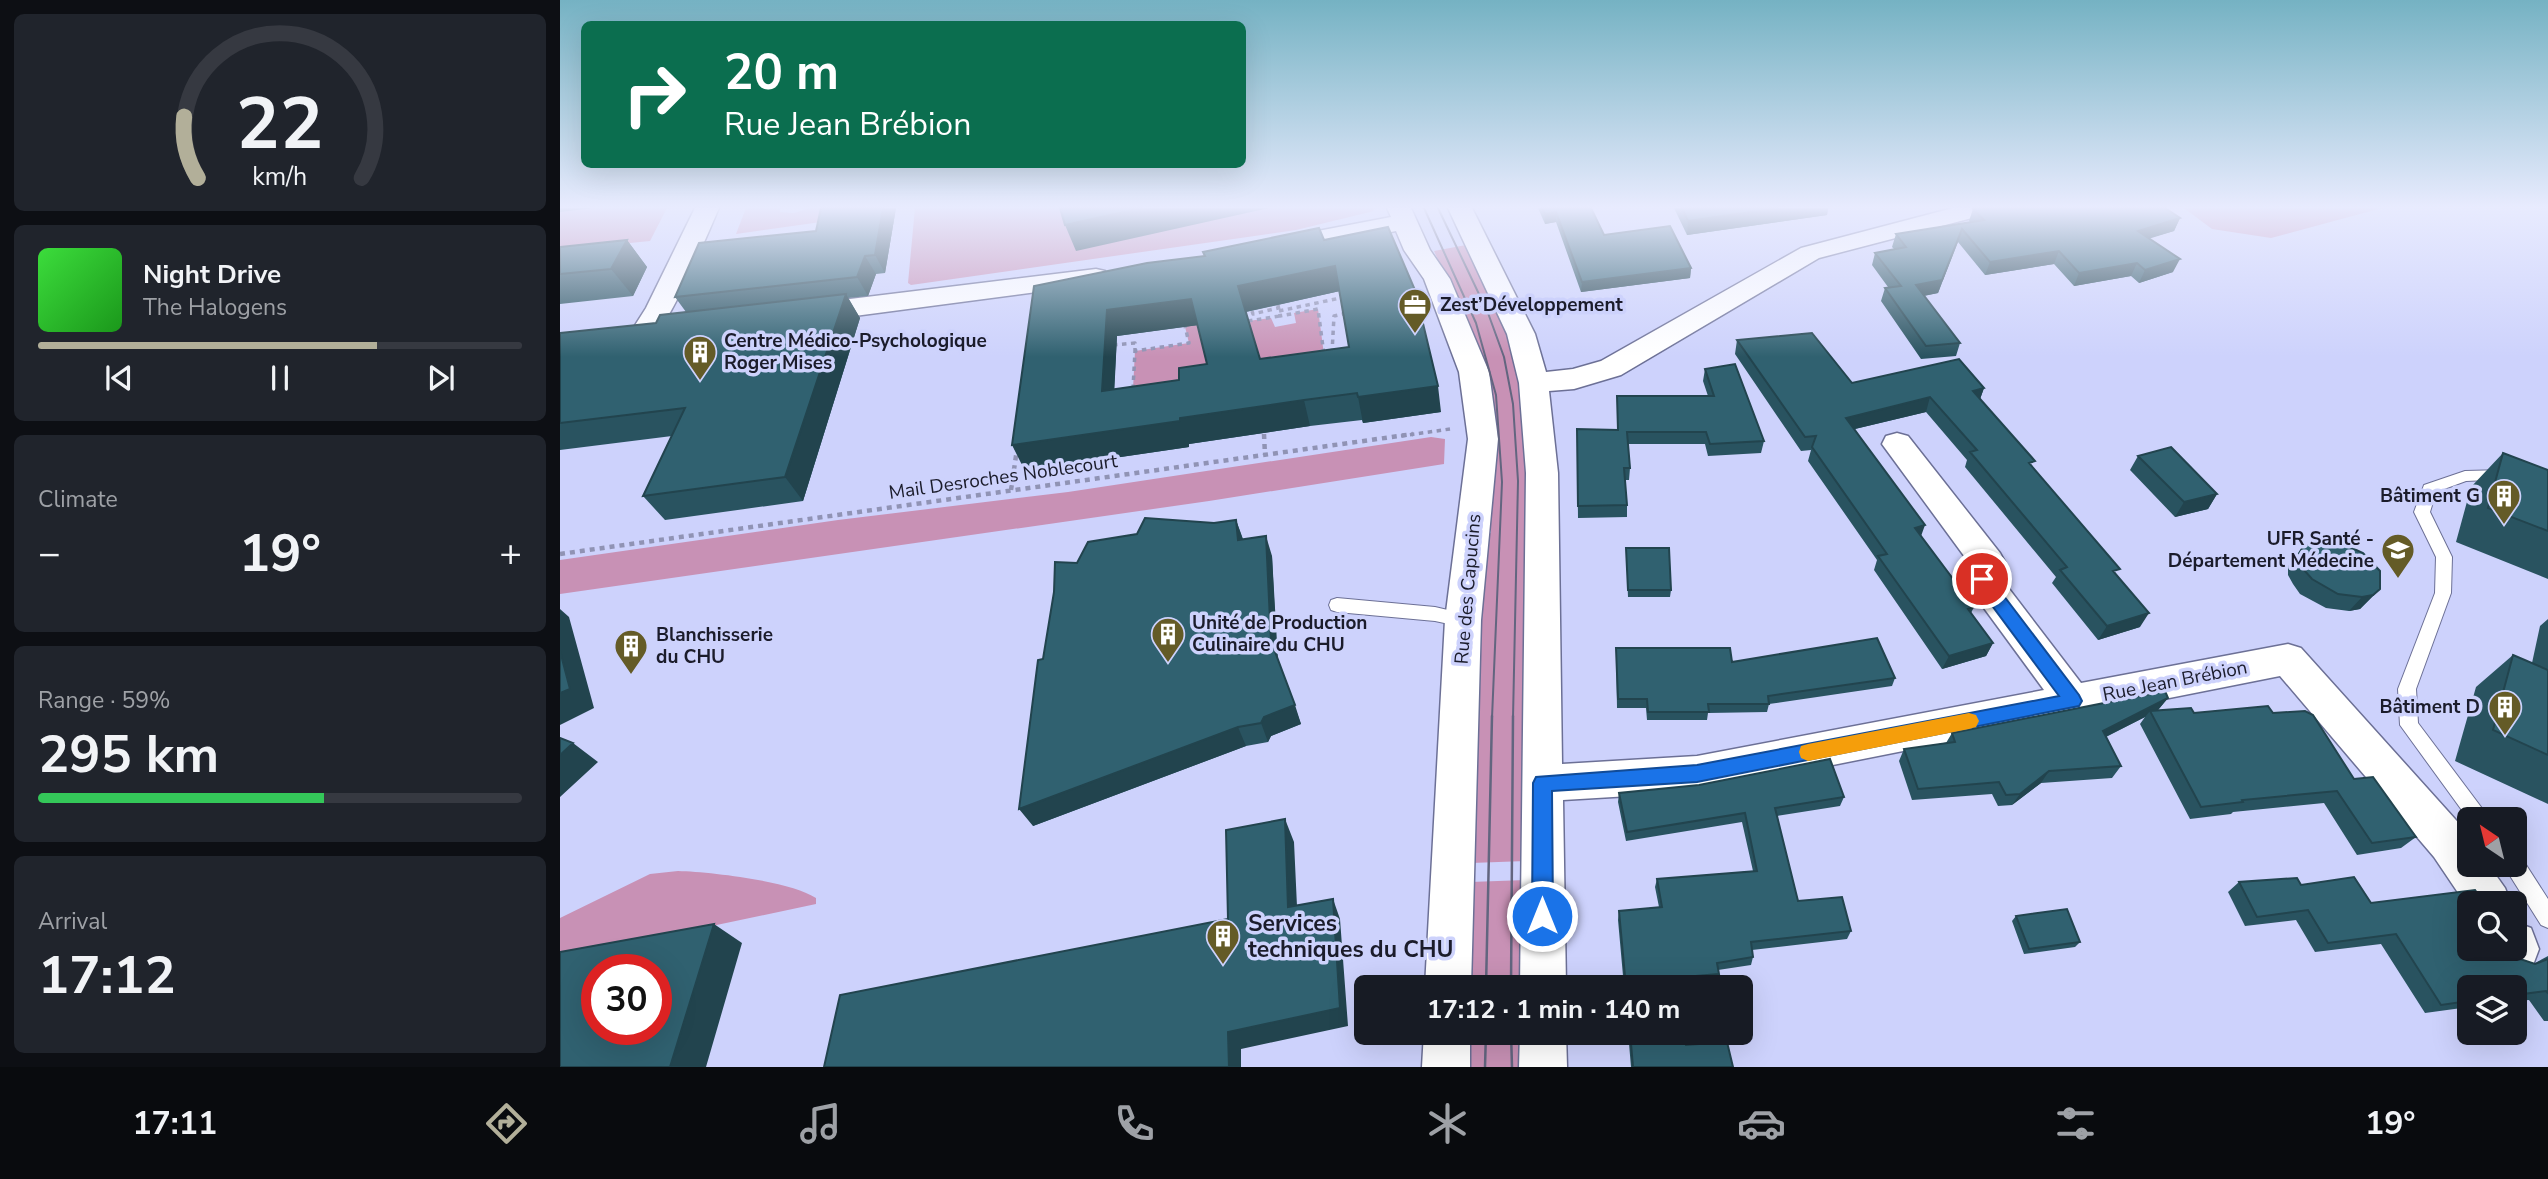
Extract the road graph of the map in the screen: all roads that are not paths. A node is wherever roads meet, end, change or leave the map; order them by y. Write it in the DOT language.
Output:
graph roads {
  1 [pos="684,258"];
  2 [pos="1422,258"];
  3 [pos="1484,258"];
  4 [pos="1802,258"];
  5 [pos="1116,274"];
  6 [pos="783,316"];
  7 [pos="646,330"];
  8 [pos="1534,383"];
  9 [pos="1897,444"];
  10 [pos="2526,474"];
  11 [pos="1337,605"];
  12 [pos="1463,620"];
  13 [pos="2073,701"];
  14 [pos="1542,783"];
  15 [pos="2471,807"];
  16 [pos="2522,877"];
  17 [pos="2482,891"];
  18 [pos="2548,918"];
  19 [pos="1448,975"];
  20 [pos="1543,975"];
  21 [pos="1447,1045"];
  22 [pos="1543,1045"];
  23 [pos="1446,1067"];
  24 [pos="1543,1067"];
  1 -- 7 [label="street"];
  2 -- 12 [label="street, Rue des Capucins"];
  3 -- 8 [label="street"];
  4 -- 8 [label="street"];
  5 -- 6 [label="street"];
  8 -- 14 [label="street"];
  9 -- 13 [label="street"];
  10 -- 15 [label="lane"];
  11 -- 12 [label="lane"];
  12 -- 19 [label="street, Rue des Capucins"];
  13 -- 14 [label="street, Rue Jean Brébion"];
  13 -- 17 [label="street, Rue Jean Brébion"];
  14 -- 20 [label="street"];
  16 -- 18 [label="lane"];
  21 -- 23 [label="street"];
  22 -- 24 [label="street"];
}
